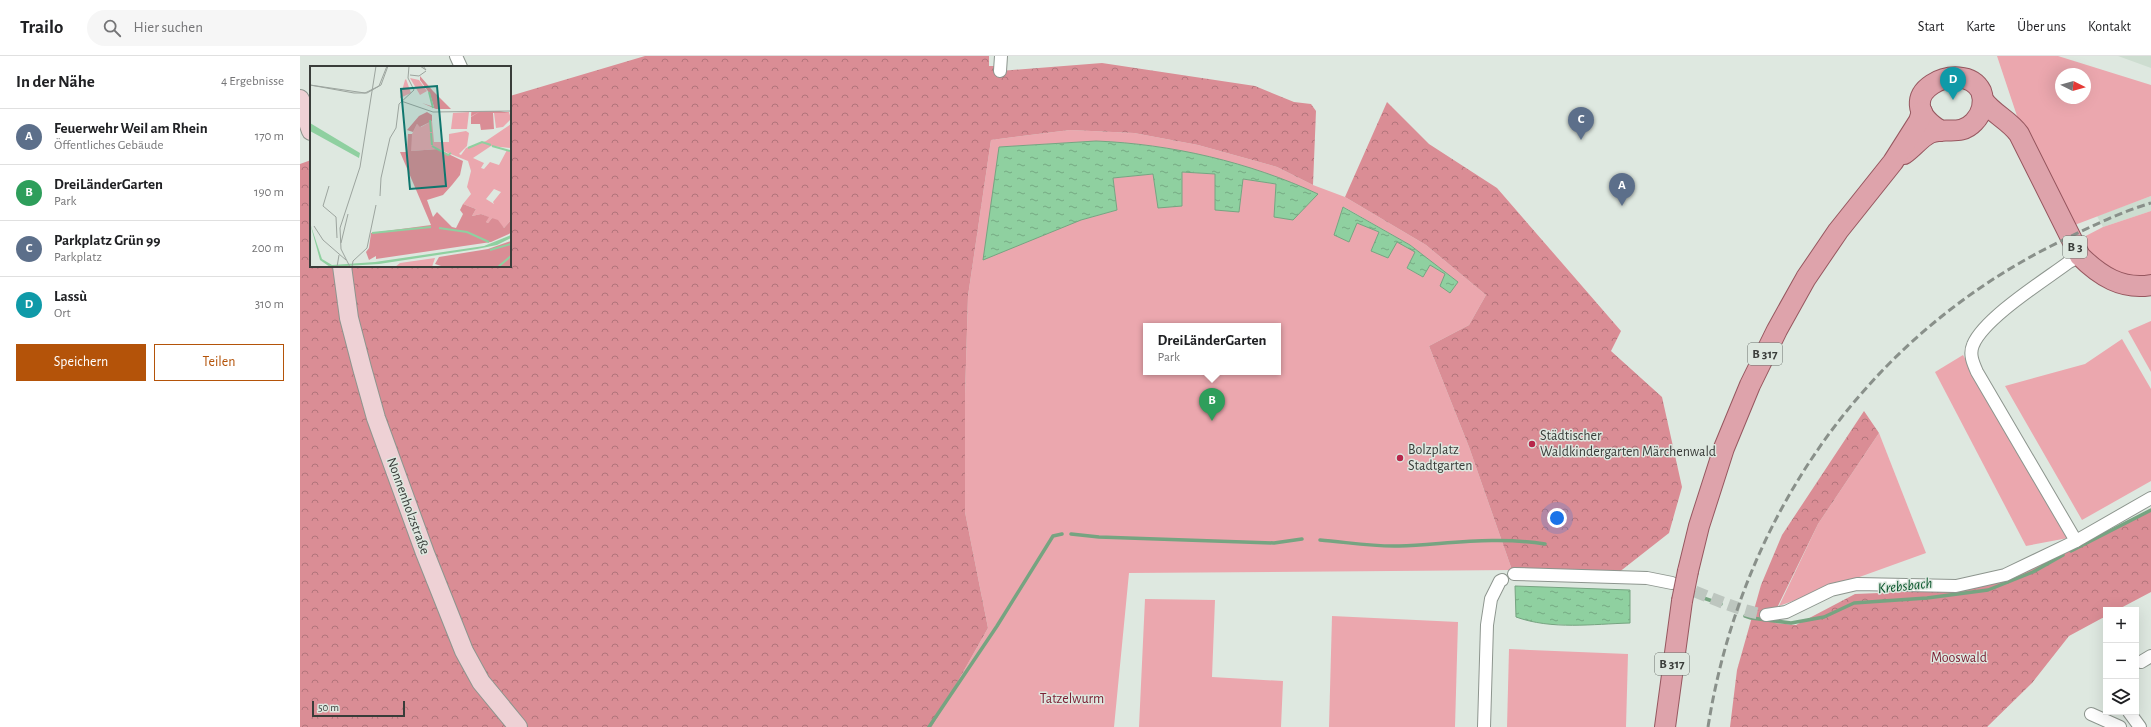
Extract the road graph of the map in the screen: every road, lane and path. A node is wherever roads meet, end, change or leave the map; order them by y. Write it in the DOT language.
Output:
graph roads {
  1 [pos="456,56"];
  2 [pos="1001,56"];
  3 [pos="461,66"];
  4 [pos="1000,71"];
  5 [pos="300,99"];
  6 [pos="1983,100"];
  7 [pos="1922,112"];
  8 [pos="1973,123"];
  9 [pos="310,128"];
  10 [pos="1941,131"];
  11 [pos="2022,141"];
  12 [pos="1893,162"];
  13 [pos="2080,256"];
  14 [pos="342,267"];
  15 [pos="2151,285"];
  16 [pos="2151,498"];
  17 [pos="2076,541"];
  18 [pos="1514,574"];
  19 [pos="1502,580"];
  20 [pos="1672,583"];
  21 [pos="1766,615"];
  22 [pos="2090,714"];
  23 [pos="2132,715"];
  24 [pos="518,727"];
  25 [pos="1484,727"];
  26 [pos="1665,727"];
  27 [pos="2120,727"];
  28 [pos="2140,727"];
  1 -- 3 [label="street"];
  2 -- 4 [label="street"];
  5 -- 9 [label="street"];
  6 -- 7 [label="main road, B 3"];
  6 -- 8 [label="main road"];
  6 -- 11 [label="main road, B 3"];
  7 -- 10 [label="main road"];
  7 -- 12 [label="main road, B 317"];
  8 -- 10 [label="main road"];
  8 -- 11 [label="main road"];
  10 -- 12 [label="main road, B 317"];
  11 -- 13 [label="main road, B 3"];
  12 -- 26 [label="main road, B 317, bridge"];
  13 -- 15 [label="main road, B 3"];
  13 -- 17 [label="street"];
  14 -- 24 [label="street, Nonnenholzstraße"];
  16 -- 17 [label="street"];
  17 -- 21 [label="street"];
  18 -- 20 [label="street"];
  19 -- 25 [label="street"];
  22 -- 27 [label="street"];
  23 -- 28 [label="street"];
}
